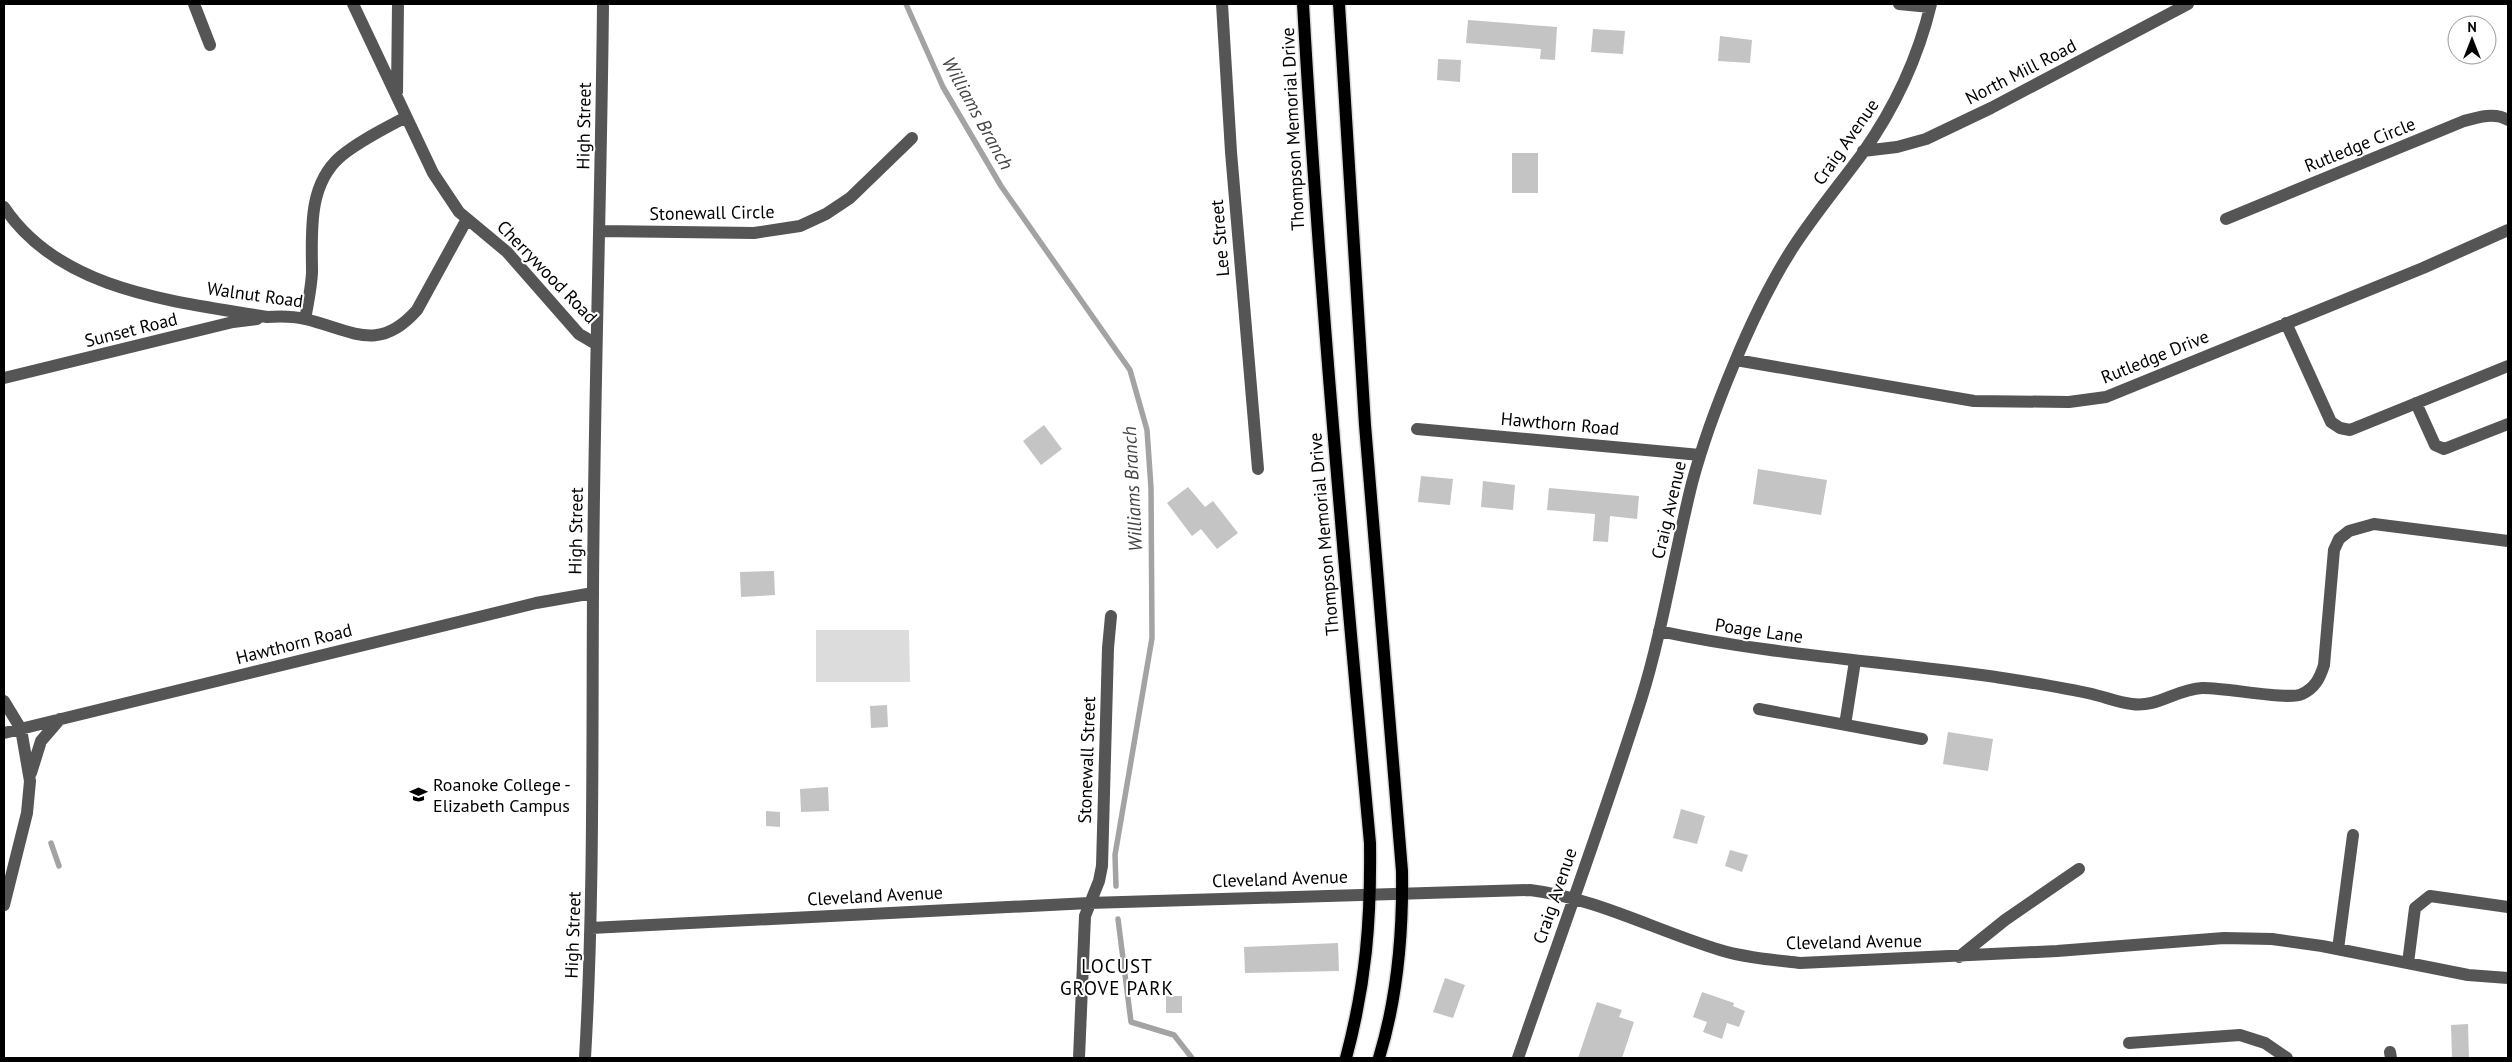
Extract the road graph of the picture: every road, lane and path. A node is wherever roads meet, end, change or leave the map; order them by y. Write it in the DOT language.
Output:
graph roads {
  1 [pos="194,4"];
  2 [pos="353,4"];
  3 [pos="398,4"];
  4 [pos="603,4"];
  5 [pos="1222,4"];
  6 [pos="1304,4"];
  7 [pos="1339,4"];
  8 [pos="1899,4"];
  9 [pos="2188,4"];
  10 [pos="1931,5"];
  11 [pos="210,45"];
  12 [pos="396,97"];
  13 [pos="406,117"];
  14 [pos="2508,120"];
  15 [pos="912,138"];
  16 [pos="1864,151"];
  17 [pos="4,206"];
  18 [pos="467,219"];
  19 [pos="2226,219"];
  20 [pos="2508,230"];
  21 [pos="600,231"];
  22 [pos="267,317"];
  23 [pos="304,319"];
  24 [pos="2286,323"];
  25 [pos="596,344"];
  26 [pos="1736,360"];
  27 [pos="2508,366"];
  28 [pos="4,378"];
  29 [pos="2416,403"];
  30 [pos="2508,424"];
  31 [pos="1417,429"];
  32 [pos="1700,455"];
  33 [pos="1258,469"];
  34 [pos="2508,541"];
  35 [pos="593,593"];
  36 [pos="1111,616"];
  37 [pos="1659,631"];
  38 [pos="1855,661"];
  39 [pos="4,701"];
  40 [pos="1760,709"];
  41 [pos="60,719"];
  42 [pos="1845,725"];
  43 [pos="21,729"];
  44 [pos="4,733"];
  45 [pos="1922,739"];
  46 [pos="30,776"];
  47 [pos="2352,835"];
  48 [pos="2078,869"];
  49 [pos="1403,892"];
  50 [pos="1371,893"];
  51 [pos="1573,897"];
  52 [pos="1089,903"];
  53 [pos="4,905"];
  54 [pos="2508,908"];
  55 [pos="591,928"];
  56 [pos="2338,949"];
  57 [pos="1959,957"];
  58 [pos="2408,962"];
  59 [pos="2508,978"];
  60 [pos="2129,1043"];
  61 [pos="585,1058"];
  62 [pos="1079,1058"];
  63 [pos="1346,1058"];
  64 [pos="1379,1058"];
  65 [pos="1518,1058"];
  66 [pos="2288,1058"];
  1 -- 11 [label="street"];
  2 -- 12 [label="street, Cherrywood Road"];
  3 -- 12 [label="street, Cherrywood Road"];
  4 -- 21 [label="street, High Street"];
  5 -- 33 [label="street, Lee Street"];
  6 -- 50 [label="main road, Thompson Memorial Drive"];
  7 -- 49 [label="main road"];
  8 -- 10 [label="street"];
  9 -- 16 [label="street, North Mill Road"];
  10 -- 16 [label="street, Craig Avenue"];
  12 -- 13 [label="street, Cherrywood Road"];
  13 -- 18 [label="street, Cherrywood Road"];
  13 -- 23 [label="street"];
  14 -- 19 [label="street, Rutledge Circle"];
  15 -- 21 [label="street, Stonewall Circle"];
  16 -- 26 [label="street, Craig Avenue"];
  17 -- 22 [label="street, Walnut Road"];
  18 -- 23 [label="street, Walnut Road"];
  18 -- 25 [label="street, Cherrywood Road"];
  20 -- 24 [label="street, Rutledge Drive"];
  21 -- 25 [label="street, High Street"];
  22 -- 23 [label="street, Walnut Road"];
  22 -- 28 [label="street, Sunset Road"];
  24 -- 26 [label="street, Rutledge Drive"];
  24 -- 29 [label="street"];
  25 -- 35 [label="street, High Street"];
  26 -- 32 [label="street, Craig Avenue"];
  27 -- 29 [label="street"];
  29 -- 30 [label="street"];
  31 -- 32 [label="street, Hawthorn Road"];
  32 -- 37 [label="street, Craig Avenue"];
  34 -- 38 [label="street, Poage Lane"];
  35 -- 41 [label="street, Hawthorn Road"];
  35 -- 55 [label="street, High Street"];
  36 -- 52 [label="street, Stonewall Street"];
  37 -- 38 [label="street, Poage Lane"];
  37 -- 51 [label="street, Craig Avenue"];
  38 -- 42 [label="street"];
  39 -- 43 [label="street"];
  40 -- 42 [label="street"];
  41 -- 43 [label="street, Hawthorn Road"];
  41 -- 46 [label="street"];
  42 -- 45 [label="street"];
  43 -- 44 [label="street, Hawthorn Road"];
  43 -- 46 [label="street"];
  46 -- 53 [label="street"];
  47 -- 56 [label="street"];
  48 -- 57 [label="street"];
  49 -- 50 [label="street, Cleveland Avenue"];
  49 -- 51 [label="street, Cleveland Avenue"];
  49 -- 64 [label="main road"];
  50 -- 52 [label="street, Cleveland Avenue"];
  50 -- 63 [label="main road, Thompson Memorial Drive"];
  51 -- 57 [label="street, Cleveland Avenue"];
  51 -- 65 [label="street, Craig Avenue"];
  52 -- 55 [label="street, Cleveland Avenue"];
  52 -- 62 [label="street, Stonewall Street"];
  54 -- 58 [label="street"];
  55 -- 61 [label="street, High Street"];
  56 -- 57 [label="street, Cleveland Avenue"];
  56 -- 58 [label="street, Cleveland Avenue"];
  58 -- 59 [label="street, Cleveland Avenue"];
  60 -- 66 [label="street"];
}
